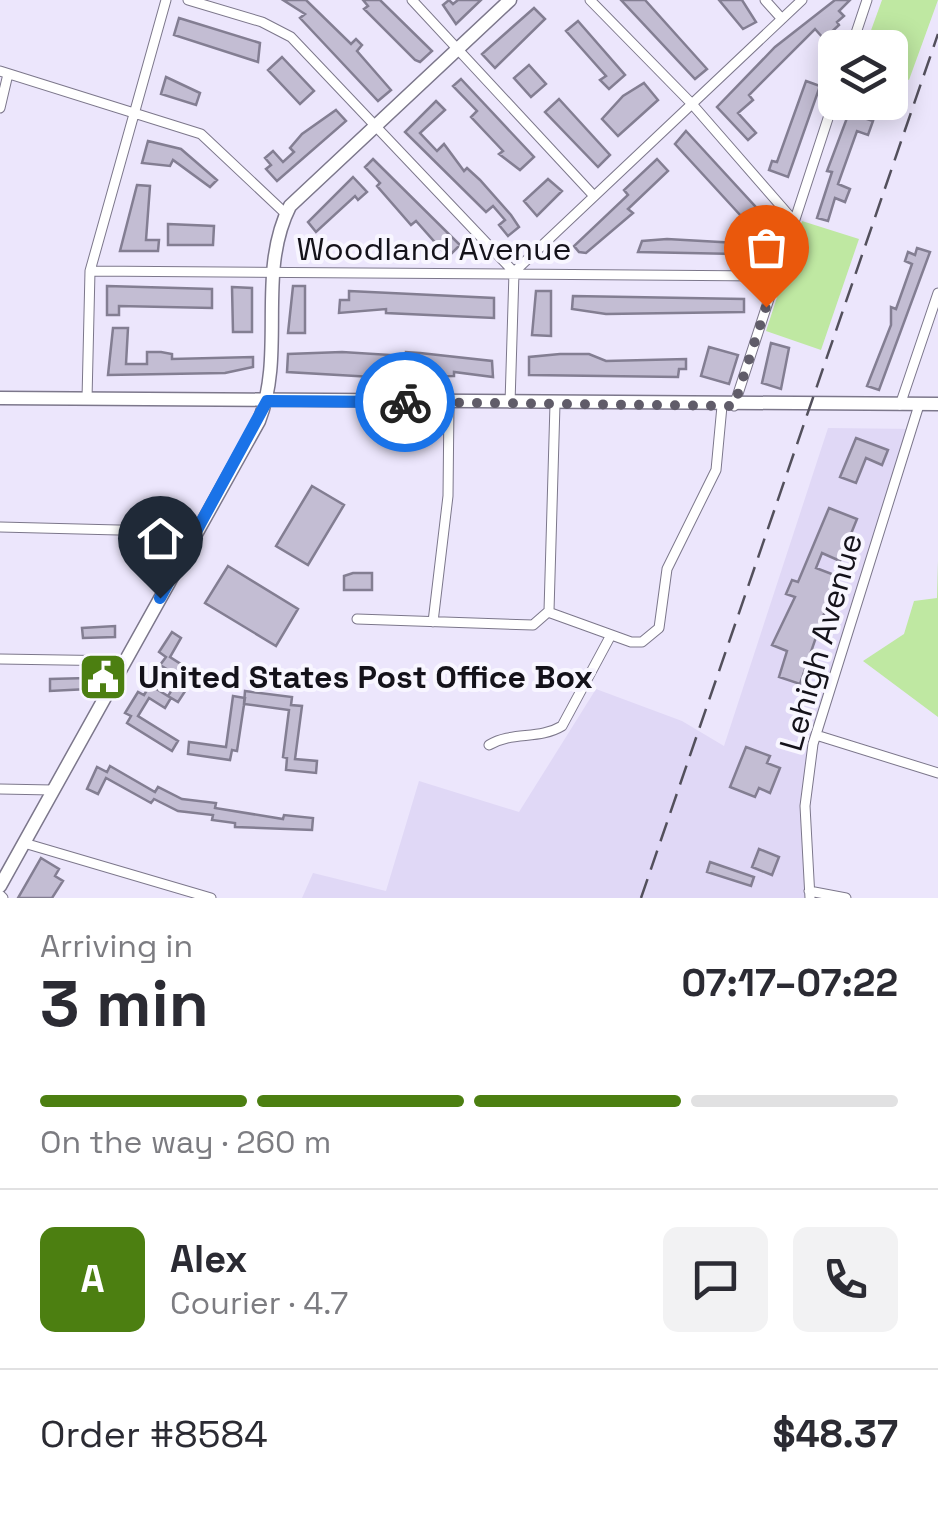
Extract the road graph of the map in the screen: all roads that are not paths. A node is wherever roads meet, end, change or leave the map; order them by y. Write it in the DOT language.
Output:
graph roads {
  1 [pos="166,0"];
  2 [pos="188,0"];
  3 [pos="412,0"];
  4 [pos="510,0"];
  5 [pos="590,0"];
  6 [pos="765,0"];
  7 [pos="802,0"];
  8 [pos="867,0"];
  9 [pos="782,18"];
  10 [pos="857,30"];
  11 [pos="458,49"];
  12 [pos="4,73"];
  13 [pos="692,104"];
  14 [pos="0,108"];
  15 [pos="134,110"];
  16 [pos="827,120"];
  17 [pos="376,126"];
  18 [pos="594,196"];
  19 [pos="286,214"];
  20 [pos="794,221"];
  21 [pos="90,271"];
  22 [pos="514,273"];
  23 [pos="273,274"];
  24 [pos="776,276"];
  25 [pos="938,294"];
  26 [pos="0,398"];
  27 [pos="86,399"];
  28 [pos="267,401"];
  29 [pos="449,402"];
  30 [pos="510,403"];
  31 [pos="555,404"];
  32 [pos="919,404"];
  33 [pos="938,404"];
  34 [pos="900,405"];
  35 [pos="728,406"];
  36 [pos="0,527"];
  37 [pos="196,532"];
  38 [pos="548,612"];
  39 [pos="357,620"];
  40 [pos="433,622"];
  41 [pos="610,635"];
  42 [pos="0,659"];
  43 [pos="124,661"];
  44 [pos="816,735"];
  45 [pos="489,745"];
  46 [pos="938,773"];
  47 [pos="0,789"];
  48 [pos="52,790"];
  49 [pos="24,843"];
  50 [pos="0,886"];
  51 [pos="809,895"];
  52 [pos="211,898"];
  53 [pos="846,898"];
  1 -- 15 [label="street"];
  2 -- 17 [label="street"];
  3 -- 11 [label="street"];
  4 -- 11 [label="street"];
  5 -- 13 [label="street"];
  6 -- 9 [label="street"];
  7 -- 9 [label="street"];
  8 -- 10 [label="street"];
  9 -- 13 [label="street"];
  11 -- 17 [label="street"];
  11 -- 18 [label="street"];
  12 -- 14 [label="street"];
  12 -- 15 [label="street"];
  13 -- 18 [label="street"];
  13 -- 20 [label="street"];
  15 -- 19 [label="street"];
  15 -- 21 [label="street"];
  16 -- 20 [label="street"];
  17 -- 19 [label="street"];
  17 -- 22 [label="street"];
  18 -- 22 [label="street"];
  19 -- 23 [label="street"];
  20 -- 24 [label="street"];
  21 -- 23 [label="street, Woodland Avenue"];
  21 -- 27 [label="street"];
  22 -- 23 [label="street, Woodland Avenue"];
  22 -- 24 [label="street, Woodland Avenue"];
  22 -- 30 [label="street"];
  23 -- 28 [label="street"];
  24 -- 35 [label="street"];
  25 -- 34 [label="street"];
  26 -- 27 [label="street"];
  27 -- 28 [label="street"];
  28 -- 29 [label="street"];
  28 -- 37 [label="street"];
  29 -- 30 [label="street"];
  29 -- 40 [label="street"];
  30 -- 31 [label="street"];
  31 -- 35 [label="street"];
  31 -- 38 [label="street"];
  32 -- 33 [label="street"];
  32 -- 34 [label="street"];
  32 -- 44 [label="street, Lehigh Avenue"];
  34 -- 35 [label="street"];
  35 -- 41 [label="street"];
  36 -- 37 [label="street"];
  37 -- 43 [label="street"];
  38 -- 40 [label="street"];
  38 -- 41 [label="street"];
  39 -- 40 [label="street"];
  41 -- 45 [label="street"];
  42 -- 43 [label="street"];
  43 -- 48 [label="street"];
  44 -- 46 [label="street"];
  44 -- 51 [label="street, Lehigh Avenue"];
  47 -- 48 [label="street"];
  48 -- 49 [label="street"];
  49 -- 50 [label="street"];
  49 -- 52 [label="street"];
  51 -- 53 [label="street"];
}
